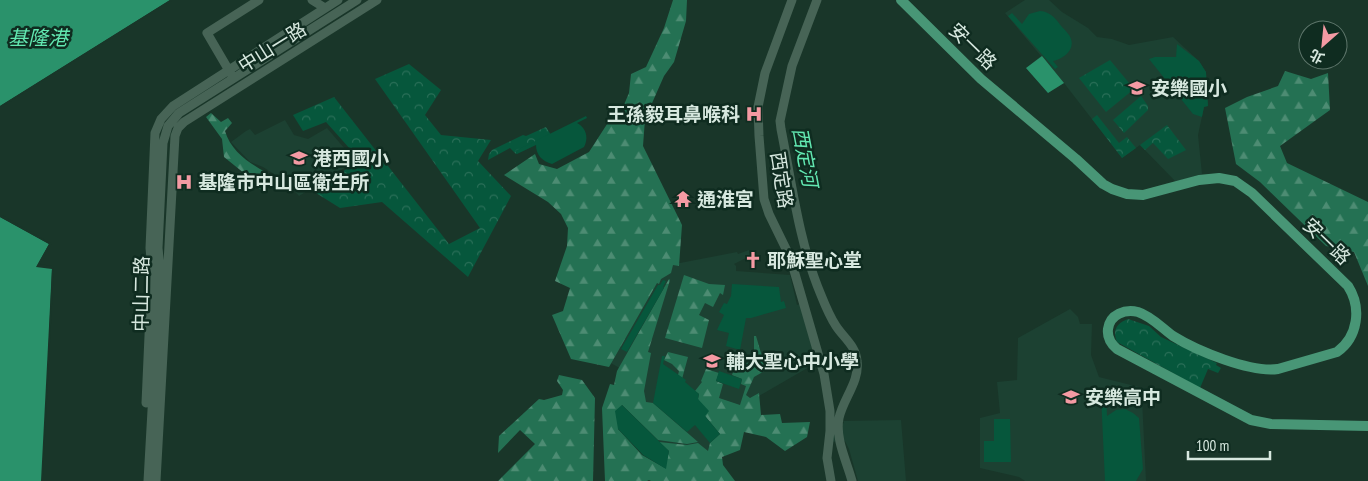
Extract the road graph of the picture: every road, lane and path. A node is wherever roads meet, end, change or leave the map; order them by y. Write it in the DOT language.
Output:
graph roads {
  1 [pos="259,0"];
  2 [pos="314,0"];
  3 [pos="338,0"];
  4 [pos="357,0"];
  5 [pos="377,0"];
  6 [pos="792,0"];
  7 [pos="817,0"];
  8 [pos="901,0"];
  9 [pos="325,8"];
  10 [pos="228,69"];
  11 [pos="234,78"];
  12 [pos="239,87"];
  13 [pos="176,109"];
  14 [pos="184,122"];
  15 [pos="1368,426"];
  16 [pos="143,481"];
  17 [pos="148,481"];
  18 [pos="156,481"];
  19 [pos="831,481"];
  20 [pos="852,481"];
  1 -- 10 [label="street"];
  2 -- 9 [label="street"];
  3 -- 9 [label="street, 中山一路"];
  4 -- 11 [label="street, 中山一路"];
  5 -- 12 [label="street, 中山一路"];
  6 -- 19 [label="street, 西定路"];
  7 -- 20 [label="street"];
  8 -- 15 [label="main road, 安一路"];
  9 -- 10 [label="street, 中山一路"];
  10 -- 11 [label="street"];
  10 -- 13 [label="street, 中山一路"];
  11 -- 12 [label="street"];
  11 -- 13 [label="street, 中山一路"];
  12 -- 14 [label="street, 中山一路"];
  13 -- 16 [label="street, 中山二路"];
  13 -- 17 [label="street, 中山二路"];
  14 -- 18 [label="street, 中山二路"];
}
